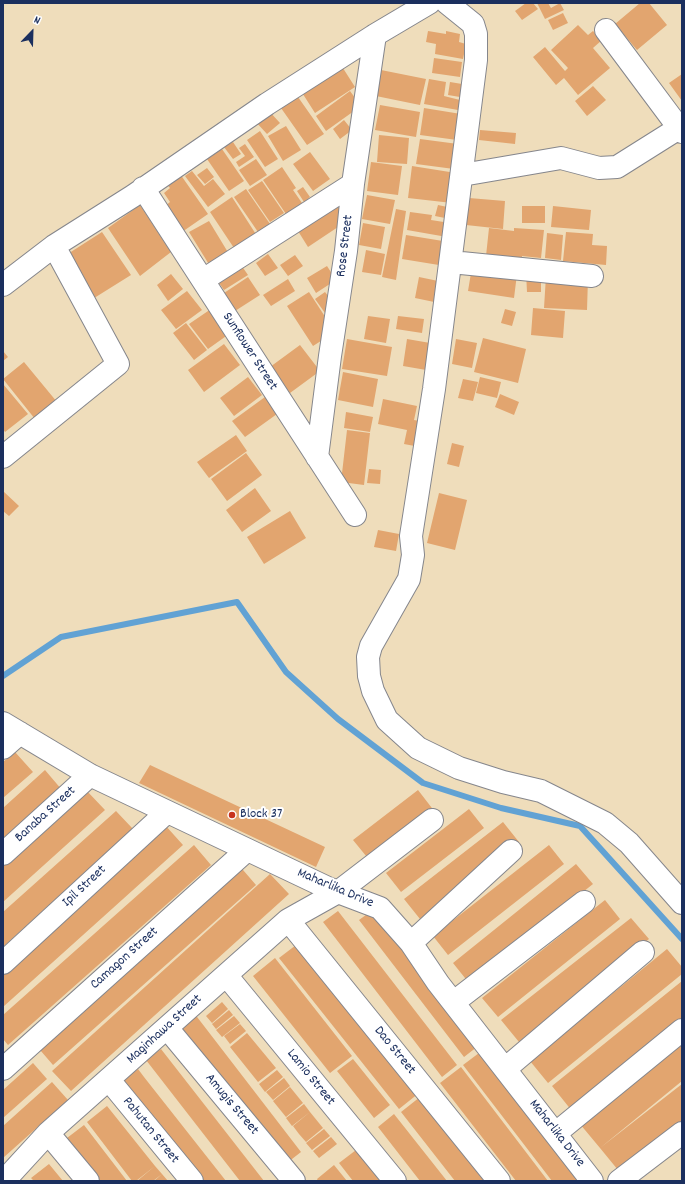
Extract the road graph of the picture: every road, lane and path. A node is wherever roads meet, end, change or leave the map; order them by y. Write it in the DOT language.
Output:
graph roads {
  1 [pos="429,3"];
  2 [pos="447,3"];
  3 [pos="606,30"];
  4 [pos="375,35"];
  5 [pos="681,130"];
  6 [pos="462,175"];
  7 [pos="353,184"];
  8 [pos="144,188"];
  9 [pos="54,246"];
  10 [pos="451,262"];
  11 [pos="592,276"];
  12 [pos="203,280"];
  13 [pos="3,285"];
  14 [pos="3,457"];
  15 [pos="317,457"];
  16 [pos="355,515"];
  17 [pos="11,728"];
  18 [pos="3,748"];
  19 [pos="90,775"];
  20 [pos="167,812"];
  21 [pos="432,820"];
  22 [pos="247,850"];
  23 [pos="511,850"];
  24 [pos="3,854"];
  25 [pos="338,892"];
  26 [pos="584,902"];
  27 [pos="682,903"];
  28 [pos="288,920"];
  29 [pos="410,943"];
  30 [pos="643,952"];
  31 [pos="3,963"];
  32 [pos="226,974"];
  33 [pos="454,1002"];
  34 [pos="167,1028"];
  35 [pos="682,1030"];
  36 [pos="505,1068"];
  37 [pos="3,1069"];
  38 [pos="109,1080"];
  39 [pos="48,1133"];
  40 [pos="556,1133"];
  41 [pos="682,1133"];
  42 [pos="4,1181"];
  43 [pos="88,1181"];
  44 [pos="192,1181"];
  45 [pos="294,1181"];
  46 [pos="394,1181"];
  47 [pos="499,1181"];
  48 [pos="592,1181"];
  49 [pos="619,1181"];
  1 -- 4 [label="street"];
  2 -- 6 [label="street"];
  3 -- 5 [label="street"];
  4 -- 7 [label="street, Rose Street"];
  4 -- 8 [label="street"];
  5 -- 6 [label="street"];
  6 -- 10 [label="street"];
  7 -- 12 [label="street"];
  7 -- 15 [label="street, Rose Street"];
  8 -- 9 [label="street"];
  8 -- 12 [label="street, Sunflower Street"];
  9 -- 13 [label="street"];
  9 -- 14 [label="street"];
  10 -- 11 [label="street"];
  10 -- 27 [label="street"];
  12 -- 15 [label="street, Sunflower Street"];
  15 -- 16 [label="street, Sunflower Street"];
  17 -- 18 [label="street"];
  17 -- 19 [label="street, Maharlika Drive"];
  19 -- 20 [label="street, Maharlika Drive"];
  19 -- 24 [label="street, Banaba Street"];
  20 -- 22 [label="street, Maharlika Drive"];
  20 -- 31 [label="street, Ipil Street"];
  21 -- 25 [label="street, Maginhawa Street"];
  22 -- 25 [label="street, Maharlika Drive"];
  22 -- 37 [label="street, Camagon Street"];
  23 -- 29 [label="street"];
  25 -- 28 [label="street, Maginhawa Street"];
  25 -- 29 [label="street, Maharlika Drive"];
  26 -- 33 [label="street"];
  28 -- 32 [label="street, Maginhawa Street"];
  28 -- 47 [label="street, Dao Street"];
  29 -- 33 [label="street, Maharlika Drive"];
  30 -- 36 [label="street"];
  32 -- 34 [label="street, Maginhawa Street"];
  32 -- 46 [label="street, Lamio Street"];
  33 -- 36 [label="street, Maharlika Drive"];
  34 -- 38 [label="street, Maginhawa Street"];
  34 -- 45 [label="street, Amugis Street"];
  35 -- 40 [label="street"];
  36 -- 40 [label="street, Maharlika Drive"];
  38 -- 39 [label="street, Maginhawa Street"];
  38 -- 44 [label="street, Pahutan Street"];
  39 -- 42 [label="street, Maginhawa Street"];
  39 -- 43 [label="street"];
  40 -- 48 [label="street, Maharlika Drive"];
  41 -- 49 [label="street"];
}
